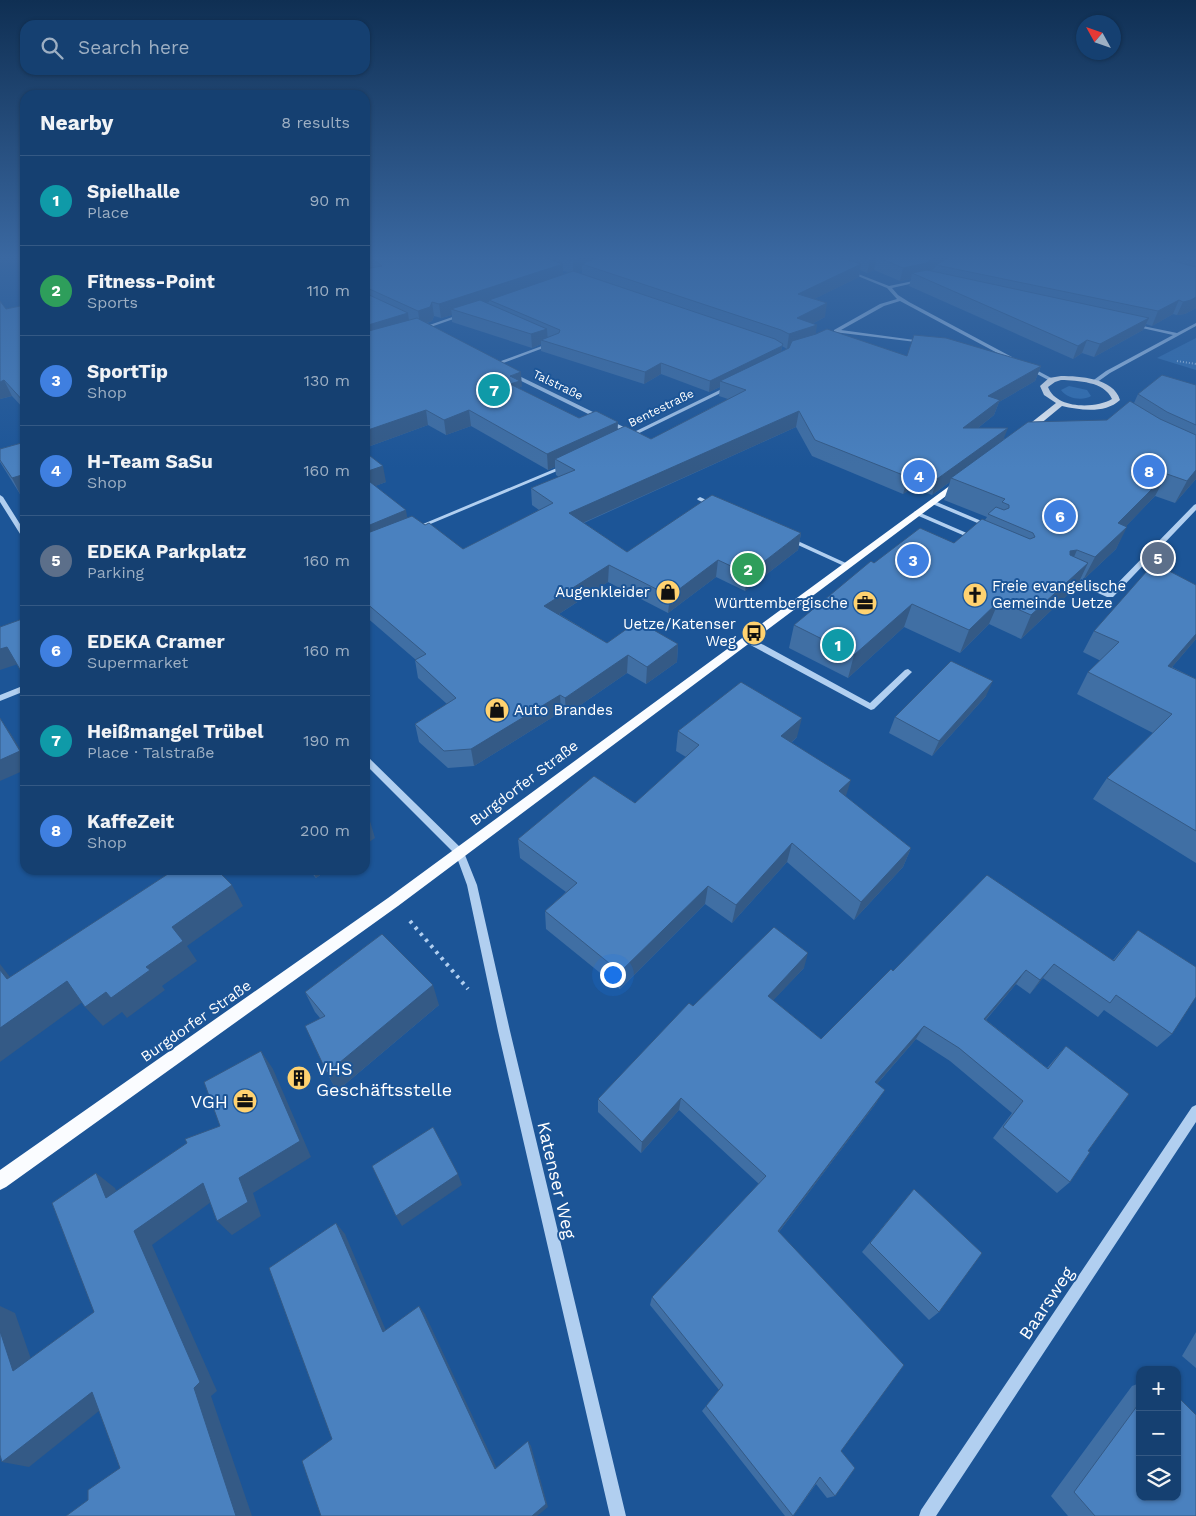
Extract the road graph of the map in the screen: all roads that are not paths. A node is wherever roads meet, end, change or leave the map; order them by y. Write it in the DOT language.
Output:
graph roads {
  1 [pos="415,327"];
  2 [pos="427,327"];
  3 [pos="844,327"];
  4 [pos="953,327"];
  5 [pos="1145,327"];
  6 [pos="1191,327"];
  7 [pos="420,329"];
  8 [pos="836,331"];
  9 [pos="410,332"];
  10 [pos="428,333"];
  11 [pos="1177,334"];
  12 [pos="828,336"];
  13 [pos="549,338"];
  14 [pos="924,342"];
  15 [pos="994,348"];
  16 [pos="980,349"];
  17 [pos="485,361"];
  18 [pos="493,365"];
  19 [pos="1052,380"];
  20 [pos="740,382"];
  21 [pos="1094,382"];
  22 [pos="1061,403"];
  23 [pos="1105,407"];
  24 [pos="1113,412"];
  25 [pos="634,434"];
  26 [pos="1018,438"];
  27 [pos="616,442"];
  28 [pos="572,464"];
  29 [pos="968,475"];
  30 [pos="0,498"];
  31 [pos="700,499"];
  32 [pos="932,502"];
  33 [pos="1196,506"];
  34 [pos="717,507"];
  35 [pos="916,513"];
  36 [pos="20,529"];
  37 [pos="996,529"];
  38 [pos="408,532"];
  39 [pos="786,538"];
  40 [pos="977,539"];
  41 [pos="846,565"];
  42 [pos="1064,576"];
  43 [pos="746,639"];
  44 [pos="908,672"];
  45 [pos="20,690"];
  46 [pos="0,698"];
  47 [pos="370,764"];
  48 [pos="460,853"];
  49 [pos="1196,1111"];
  50 [pos="0,1181"];
  51 [pos="618,1516"];
  52 [pos="928,1516"];
  1 -- 7 [label="street"];
  2 -- 7 [label="street"];
  3 -- 8 [label="street"];
  4 -- 15 [label="street"];
  5 -- 11 [label="street"];
  6 -- 11 [label="street"];
  7 -- 9 [label="street"];
  7 -- 10 [label="street"];
  8 -- 12 [label="street"];
  8 -- 14 [label="street"];
  11 -- 21 [label="street"];
  13 -- 18 [label="street"];
  15 -- 16 [label="street"];
  15 -- 19 [label="street"];
  17 -- 18 [label="street, Talstraße"];
  18 -- 25 [label="street, Talstraße"];
  19 -- 21 [label="main road"];
  19 -- 22 [label="main road"];
  20 -- 25 [label="street, Bentestraße"];
  21 -- 23 [label="main road"];
  22 -- 23 [label="main road"];
  22 -- 26 [label="main road"];
  23 -- 24 [label="main road"];
  25 -- 27 [label="street, Bentestraße"];
  28 -- 38 [label="street"];
  29 -- 32 [label="main road, Burgdorfer Straße"];
  30 -- 36 [label="street"];
  31 -- 34 [label="street"];
  32 -- 35 [label="main road, Burgdorfer Straße"];
  32 -- 37 [label="street"];
  33 -- 42 [label="street"];
  35 -- 40 [label="street"];
  35 -- 41 [label="main road, Burgdorfer Straße"];
  39 -- 41 [label="street"];
  41 -- 43 [label="main road, Burgdorfer Straße"];
  43 -- 44 [label="street"];
  43 -- 48 [label="main road, Burgdorfer Straße"];
  45 -- 46 [label="street"];
  47 -- 48 [label="street"];
  48 -- 50 [label="main road, Burgdorfer Straße"];
  48 -- 51 [label="street, Katenser Weg"];
  49 -- 52 [label="street, Baarsweg"];
}
